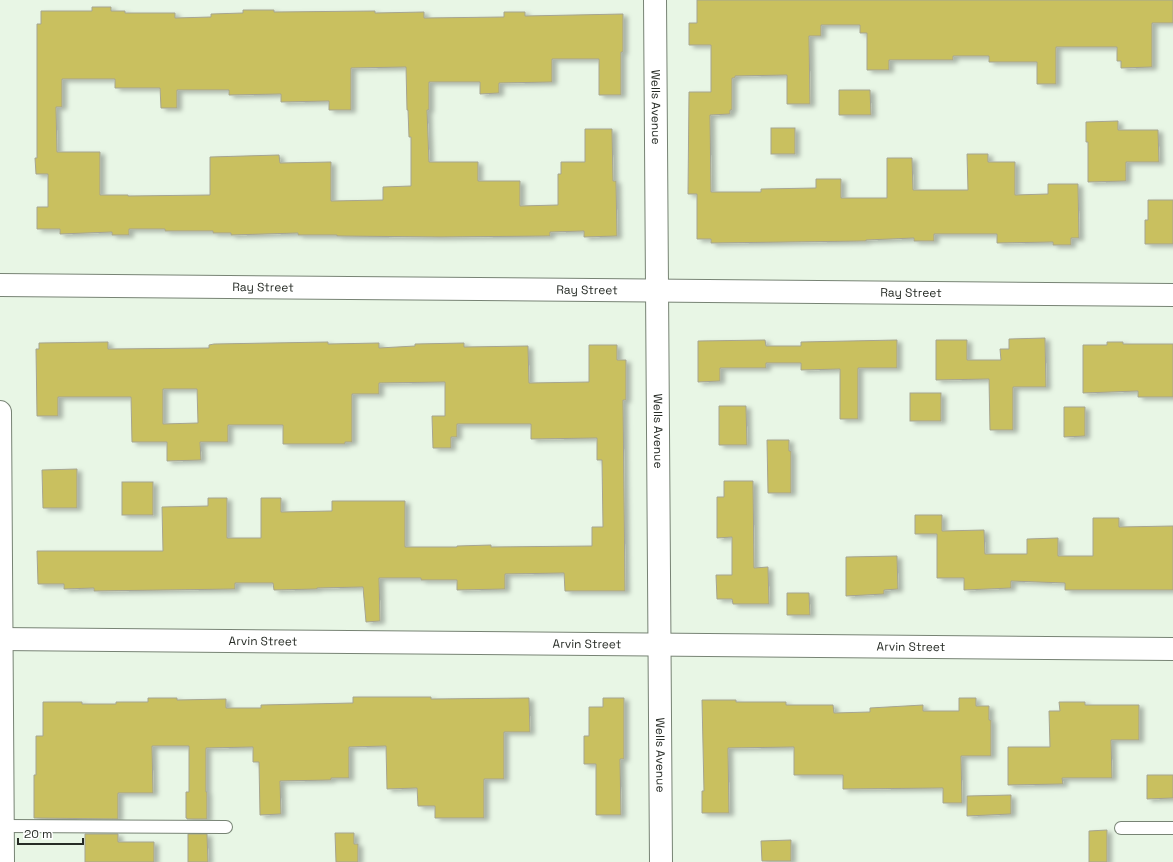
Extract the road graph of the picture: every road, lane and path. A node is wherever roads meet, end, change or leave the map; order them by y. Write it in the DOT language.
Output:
graph roads {
  1 [pos="655,0"];
  2 [pos="0,285"];
  3 [pos="657,290"];
  4 [pos="1173,295"];
  5 [pos="0,412"];
  6 [pos="1,639"];
  7 [pos="660,644"];
  8 [pos="1173,648"];
  9 [pos="3,826"];
  10 [pos="226,827"];
  11 [pos="1121,828"];
  12 [pos="1173,828"];
  13 [pos="3,862"];
  14 [pos="661,862"];
  1 -- 3 [label="street, Wells Avenue"];
  2 -- 3 [label="street, Ray Street"];
  3 -- 4 [label="street, Ray Street"];
  3 -- 7 [label="street, Wells Avenue"];
  5 -- 6 [label="street"];
  6 -- 7 [label="street, Arvin Street"];
  6 -- 9 [label="street"];
  7 -- 8 [label="street, Arvin Street"];
  7 -- 14 [label="street, Wells Avenue"];
  9 -- 10 [label="lane"];
  9 -- 13 [label="street"];
  11 -- 12 [label="lane"];
}
